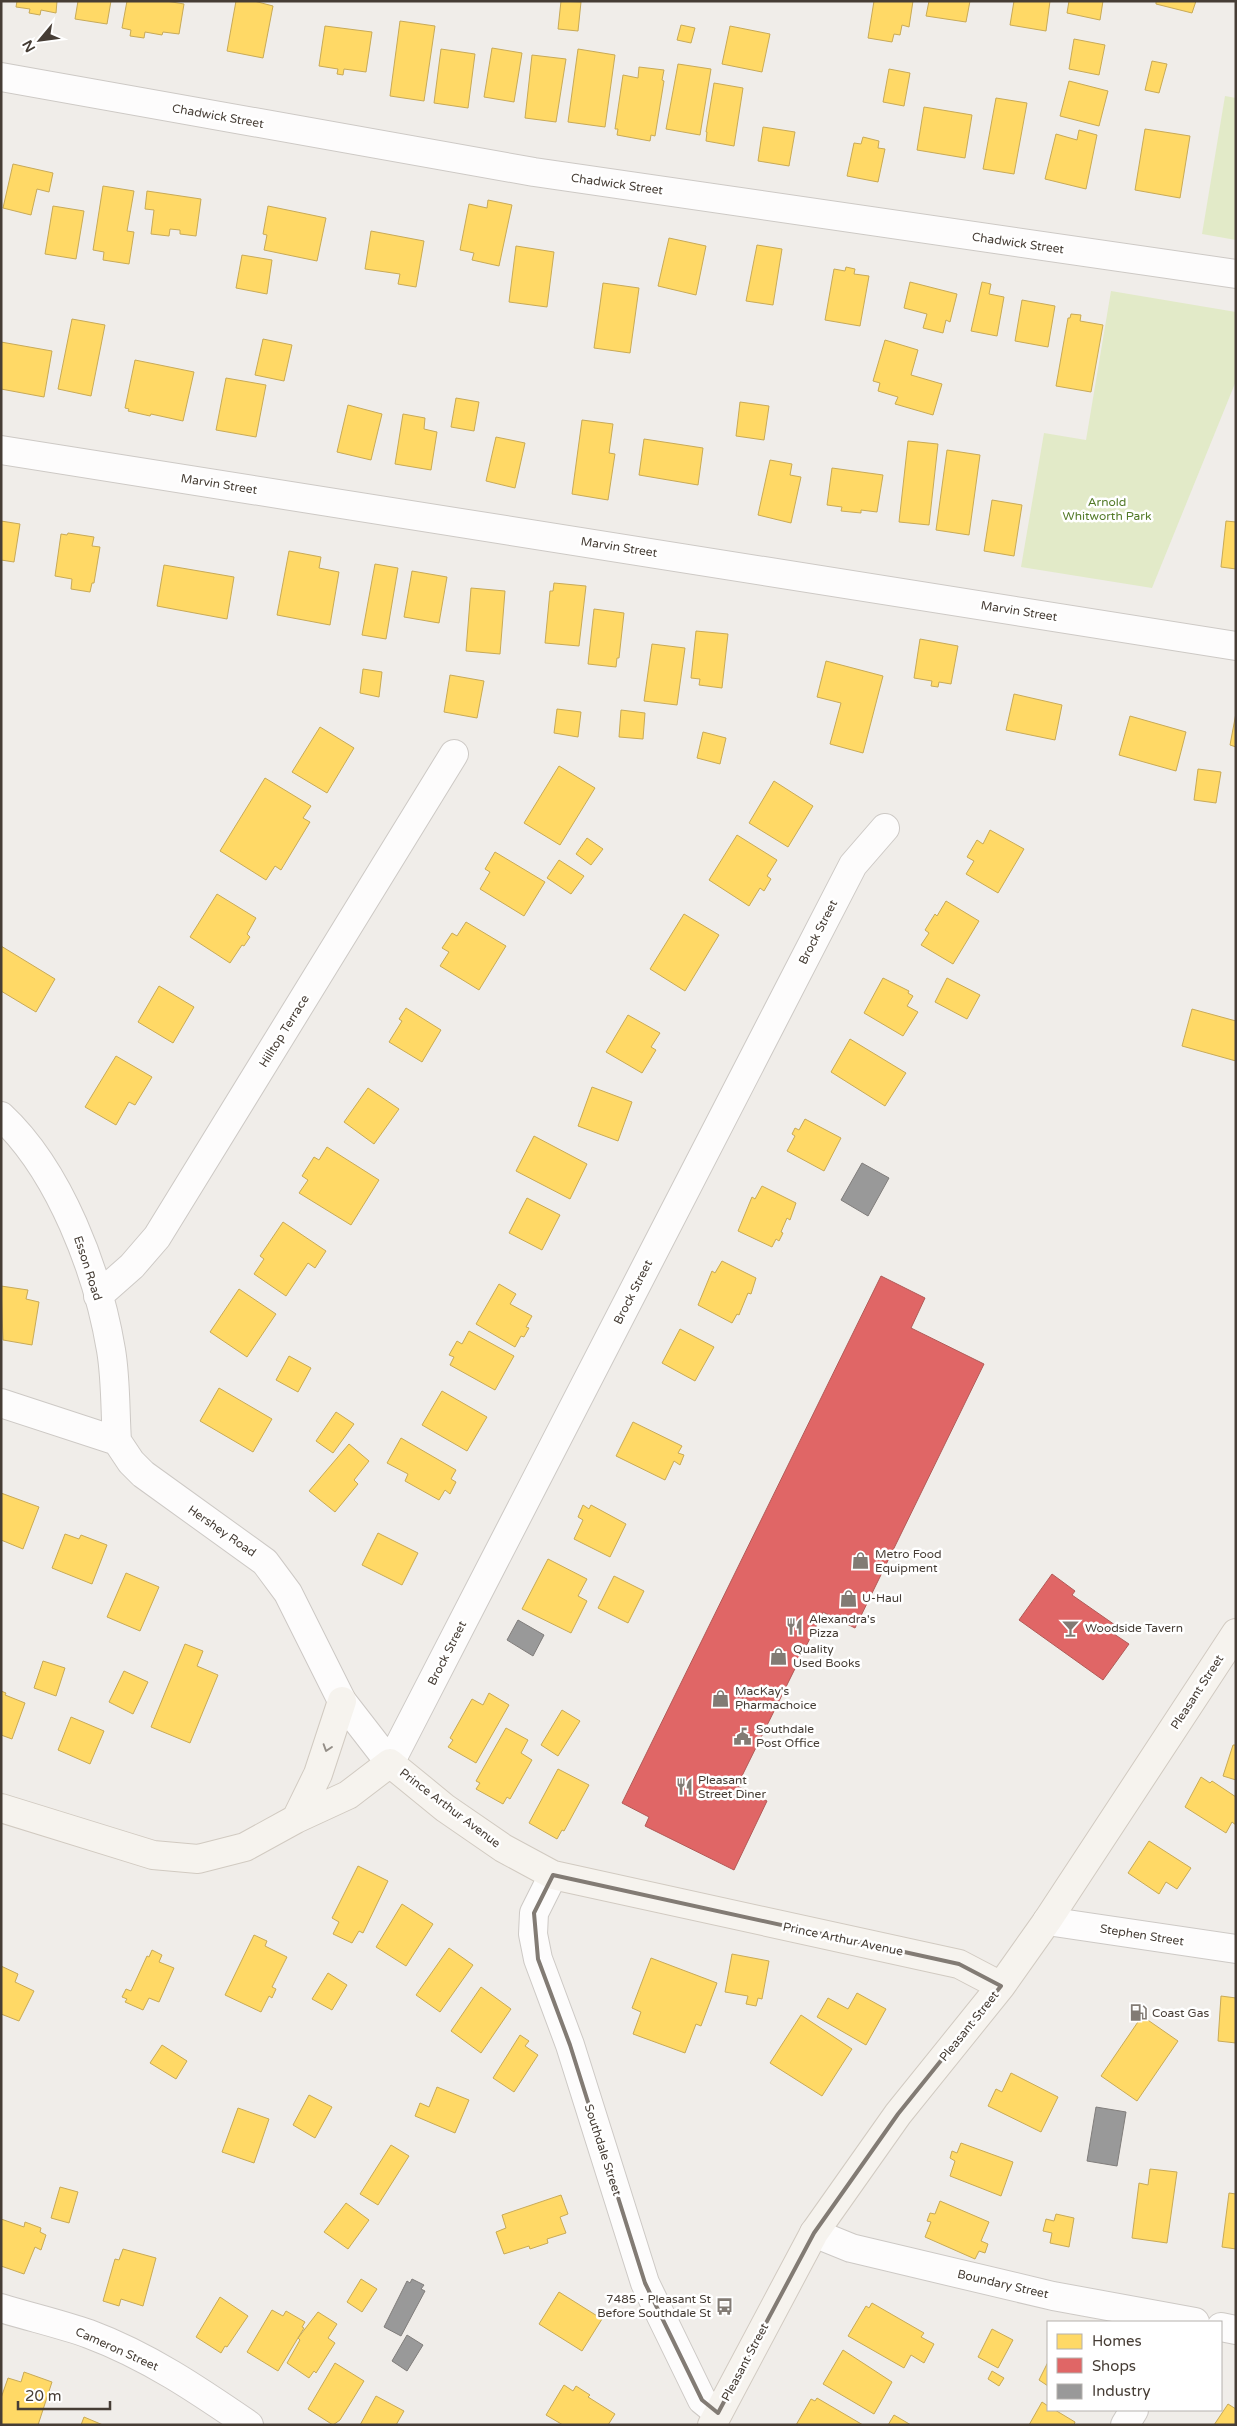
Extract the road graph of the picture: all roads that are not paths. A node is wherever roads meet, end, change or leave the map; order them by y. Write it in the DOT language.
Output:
graph roads {
  1 [pos="1,77"];
  2 [pos="1236,274"];
  3 [pos="1,450"];
  4 [pos="1236,646"];
  5 [pos="454,754"];
  6 [pos="885,828"];
  7 [pos="1,1116"];
  8 [pos="98,1296"];
  9 [pos="1,1403"];
  10 [pos="117,1441"];
  11 [pos="1236,1633"];
  12 [pos="342,1701"];
  13 [pos="390,1763"];
  14 [pos="1,1808"];
  15 [pos="296,1819"];
  16 [pos="553,1875"];
  17 [pos="1048,1921"];
  18 [pos="1236,1949"];
  19 [pos="1001,1986"];
  20 [pos="814,2233"];
  21 [pos="1,2308"];
  22 [pos="1183,2321"];
  23 [pos="1222,2327"];
  24 [pos="1236,2330"];
  25 [pos="1133,2411"];
  26 [pos="715,2419"];
  27 [pos="249,2425"];
  28 [pos="1125,2425"];
  1 -- 2 [label="street, Chadwick Street"];
  3 -- 4 [label="street, Marvin Street"];
  5 -- 8 [label="street, Hilltop Terrace"];
  6 -- 13 [label="street, Brock Street"];
  7 -- 8 [label="street, Esson Road"];
  8 -- 10 [label="street, Esson Road"];
  9 -- 10 [label="street"];
  10 -- 12 [label="street, Hershey Road"];
  11 -- 17 [label="street, Pleasant Street"];
  12 -- 13 [label="street, Hershey Road"];
  12 -- 15 [label="street, one-way"];
  13 -- 15 [label="street, Prince Arthur Avenue"];
  13 -- 16 [label="street, Prince Arthur Avenue"];
  14 -- 15 [label="street, Prince Arthur Avenue"];
  16 -- 19 [label="street, Prince Arthur Avenue"];
  16 -- 26 [label="street, Southdale Street"];
  17 -- 18 [label="street, Stephen Street"];
  17 -- 19 [label="street, Pleasant Street"];
  19 -- 20 [label="street, Pleasant Street"];
  20 -- 22 [label="street, Boundary Street"];
  20 -- 26 [label="street, Pleasant Street"];
  21 -- 27 [label="street, Cameron Street"];
  23 -- 24 [label="street"];
  25 -- 28 [label="street"];
}
